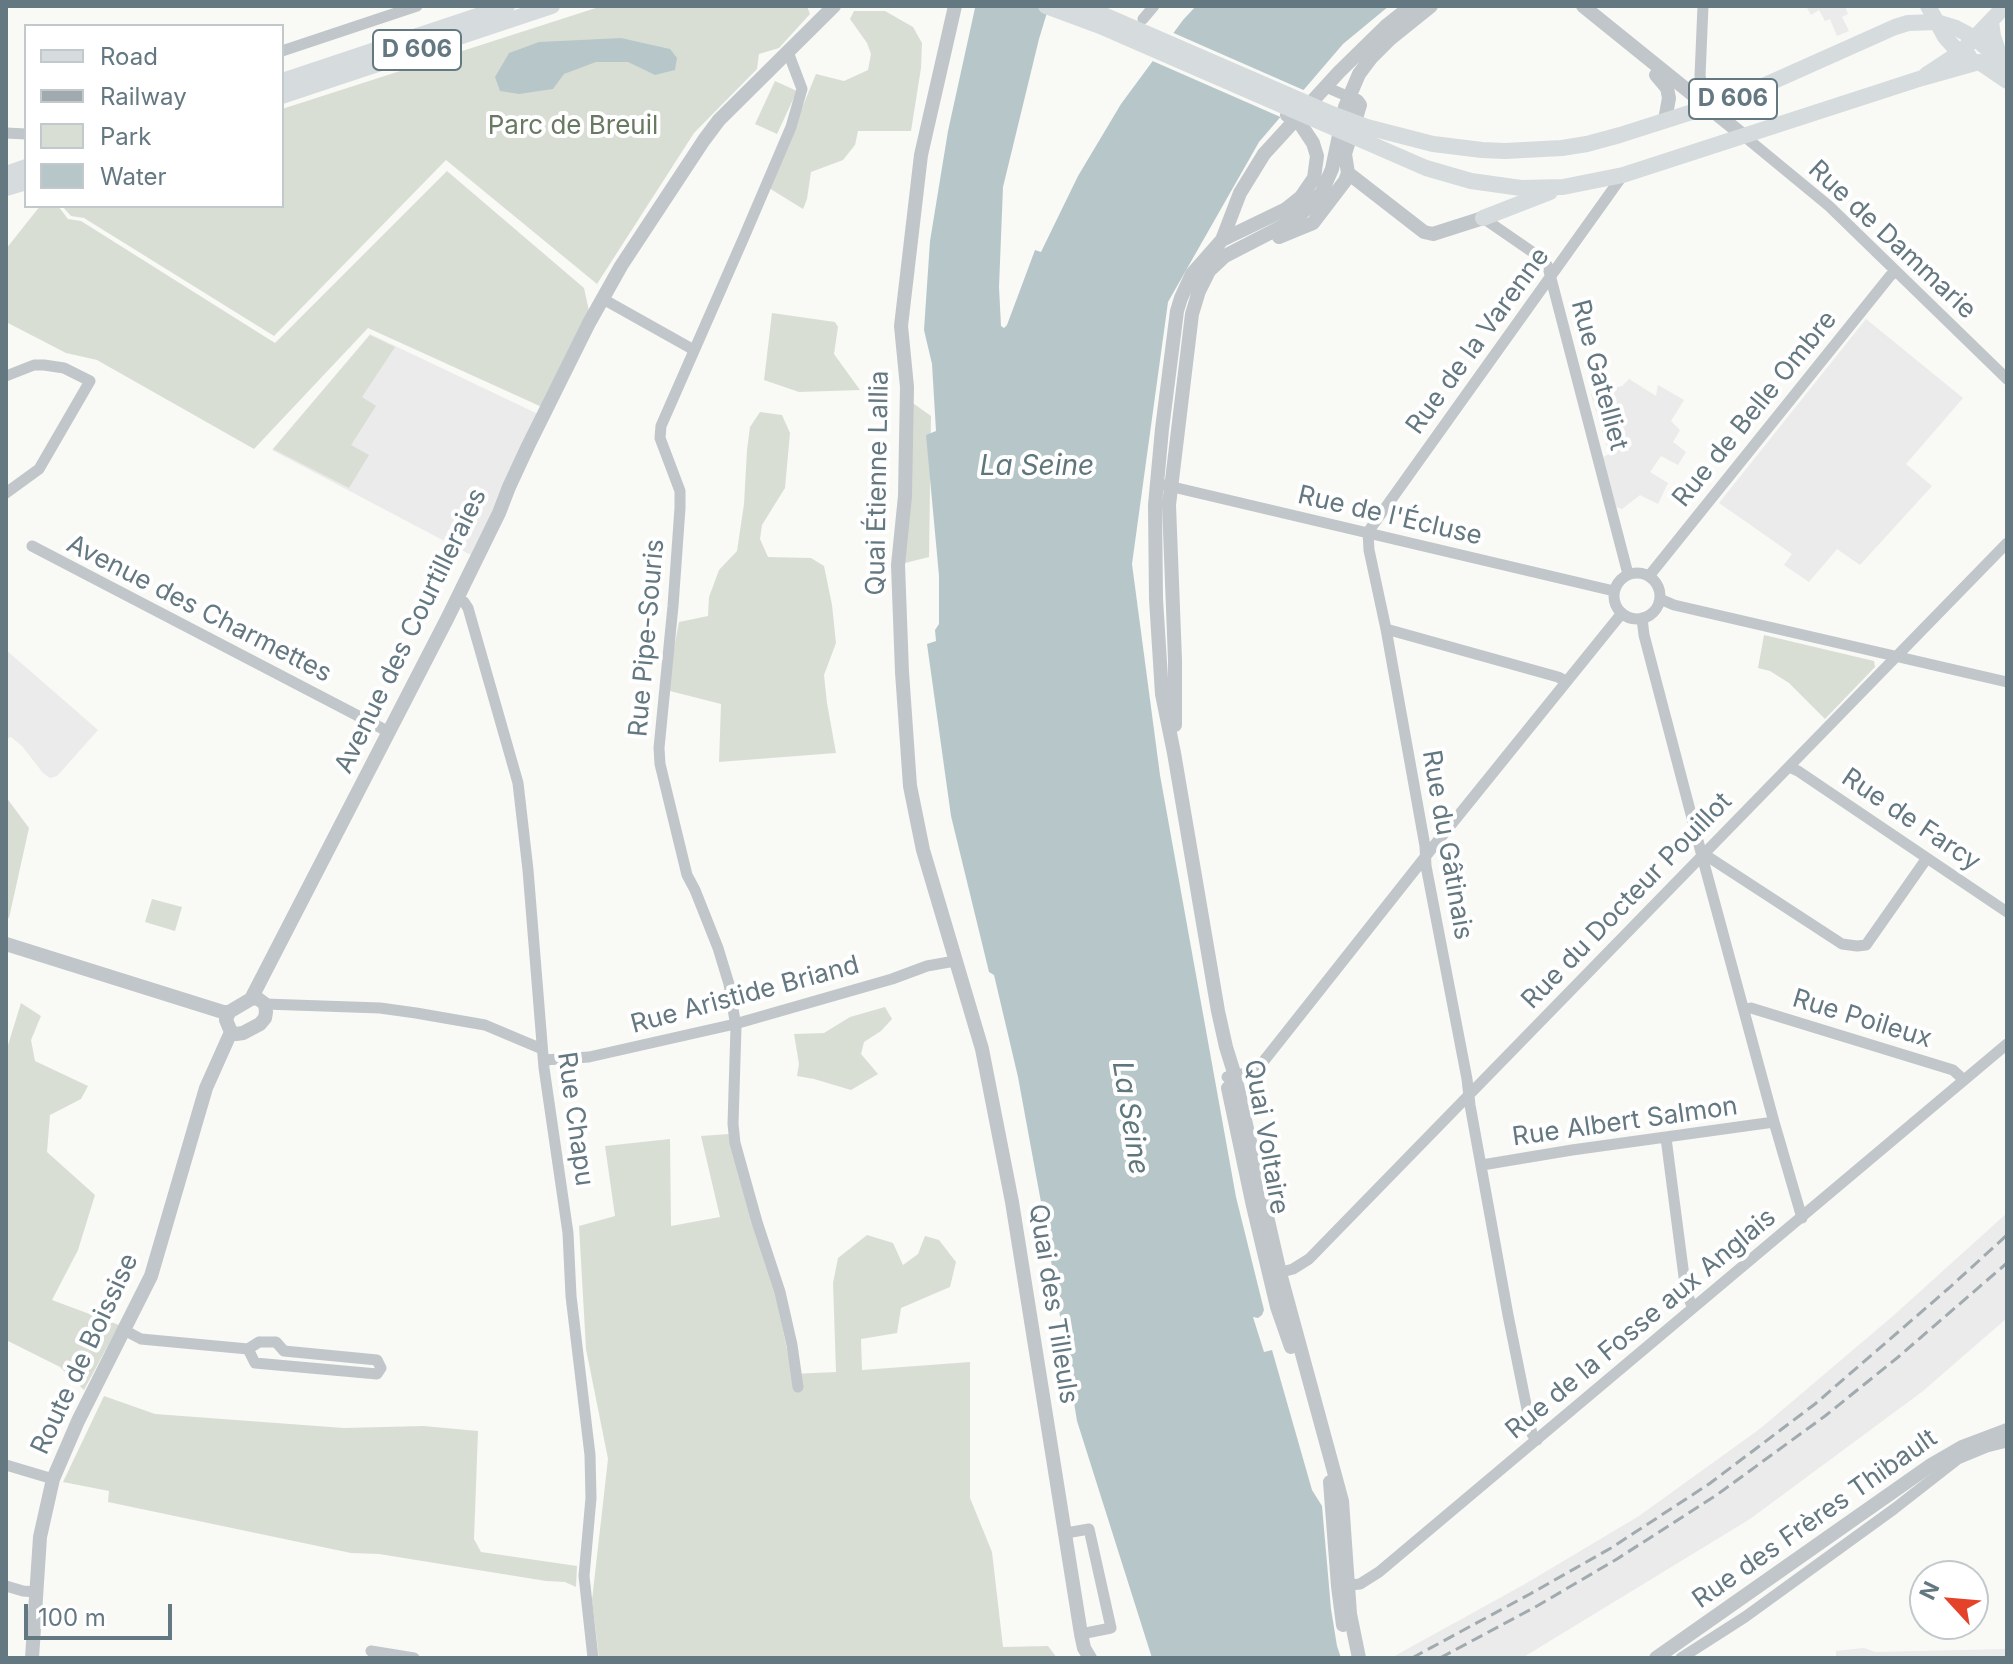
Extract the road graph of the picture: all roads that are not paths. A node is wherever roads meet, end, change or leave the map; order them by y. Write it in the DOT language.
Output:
graph roads {
  1 [pos="417,6"];
  2 [pos="507,6"];
  3 [pos="552,6"];
  4 [pos="834,6"];
  5 [pos="955,6"];
  6 [pos="1046,6"];
  7 [pos="1083,6"];
  8 [pos="1154,6"];
  9 [pos="1411,6"];
  10 [pos="1431,6"];
  11 [pos="1573,6"];
  12 [pos="1583,6"];
  13 [pos="1703,6"];
  14 [pos="1918,6"];
  15 [pos="1928,6"];
  16 [pos="2005,6"];
  17 [pos="1143,19"];
  18 [pos="1936,22"];
  19 [pos="1991,22"];
  20 [pos="1908,23"];
  21 [pos="1975,38"];
  22 [pos="284,50"];
  23 [pos="788,52"];
  24 [pos="1961,52"];
  25 [pos="1979,62"];
  26 [pos="2004,63"];
  27 [pos="1922,78"];
  28 [pos="284,80"];
  29 [pos="2007,81"];
  30 [pos="1326,87"];
  31 [pos="1243,89"];
  32 [pos="284,95"];
  33 [pos="1349,97"];
  34 [pos="1707,107"];
  35 [pos="1665,120"];
  36 [pos="1364,133"];
  37 [pos="1744,136"];
  38 [pos="1348,173"];
  39 [pos="1623,175"];
  40 [pos="1563,187"];
  41 [pos="1483,218"];
  42 [pos="1222,240"];
  43 [pos="1896,271"];
  44 [pos="1550,277"];
  45 [pos="1198,294"];
  46 [pos="603,299"];
  47 [pos="694,350"];
  48 [pos="6,376"];
  49 [pos="2007,379"];
  50 [pos="1164,485"];
  51 [pos="6,493"];
  52 [pos="1368,532"];
  53 [pos="2007,543"];
  54 [pos="32,546"];
  55 [pos="1628,574"];
  56 [pos="1649,576"];
  57 [pos="1614,591"];
  58 [pos="457,599"];
  59 [pos="1660,599"];
  60 [pos="1622,613"];
  61 [pos="1642,618"];
  62 [pos="1386,629"];
  63 [pos="1895,658"];
  64 [pos="1566,681"];
  65 [pos="2007,682"];
  66 [pos="389,732"];
  67 [pos="1789,767"];
  68 [pos="1426,856"];
  69 [pos="1702,856"];
  70 [pos="1927,858"];
  71 [pos="2007,912"];
  72 [pos="6,944"];
  73 [pos="955,961"];
  74 [pos="258,1001"];
  75 [pos="1744,1010"];
  76 [pos="229,1012"];
  77 [pos="735,1024"];
  78 [pos="231,1032"];
  79 [pos="2007,1044"];
  80 [pos="543,1054"];
  81 [pos="1231,1076"];
  82 [pos="1964,1080"];
  83 [pos="1470,1094"];
  84 [pos="1774,1122"];
  85 [pos="1666,1138"];
  86 [pos="1482,1165"];
  87 [pos="1802,1218"];
  88 [pos="1275,1274"];
  89 [pos="1693,1308"];
  90 [pos="124,1330"];
  91 [pos="248,1349"];
  92 [pos="798,1387"];
  93 [pos="2007,1430"];
  94 [pos="1537,1440"];
  95 [pos="2007,1442"];
  96 [pos="6,1465"];
  97 [pos="53,1479"];
  98 [pos="1066,1533"];
  99 [pos="6,1586"];
  100 [pos="1343,1586"];
  101 [pos="36,1592"];
  102 [pos="1081,1634"];
  103 [pos="371,1651"];
  104 [pos="32,1658"];
  105 [pos="414,1658"];
  106 [pos="593,1658"];
  107 [pos="1090,1658"];
  108 [pos="1351,1658"];
  109 [pos="1359,1658"];
  110 [pos="1656,1658"];
  111 [pos="1681,1658"];
  1 -- 22 [label="street"];
  2 -- 28 [label="main road, D 606"];
  3 -- 32 [label="main road, D 606"];
  4 -- 23 [label="street, Avenue des Courtilleraies"];
  5 -- 73 [label="street, Quai Étienne Lallia"];
  6 -- 31 [label="main road, D 606"];
  7 -- 36 [label="main road, D 606"];
  8 -- 17 [label="street"];
  9 -- 30 [label="street"];
  10 -- 33 [label="street"];
  11 -- 35 [label="street"];
  12 -- 34 [label="street"];
  13 -- 34 [label="street"];
  14 -- 20 [label="main road"];
  15 -- 18 [label="main road"];
  16 -- 19 [label="main road"];
  18 -- 20 [label="main road, D 606"];
  18 -- 21 [label="main road, D 606"];
  18 -- 24 [label="main road"];
  19 -- 21 [label="main road"];
  19 -- 26 [label="main road"];
  20 -- 34 [label="main road, D 606"];
  21 -- 24 [label="main road"];
  21 -- 26 [label="main road, D 606"];
  23 -- 46 [label="street, Avenue des Courtilleraies"];
  23 -- 47 [label="street, Rue Pipe-Souris"];
  24 -- 25 [label="main road"];
  24 -- 27 [label="main road"];
  25 -- 27 [label="main road, D 606"];
  25 -- 29 [label="main road"];
  27 -- 37 [label="main road, D 606"];
  30 -- 33 [label="street"];
  30 -- 42 [label="street"];
  31 -- 36 [label="main road, D 606"];
  31 -- 42 [label="street"];
  33 -- 38 [label="street"];
  33 -- 45 [label="street"];
  34 -- 35 [label="main road, D 606"];
  34 -- 37 [label="street"];
  35 -- 36 [label="main road, D 606"];
  36 -- 40 [label="main road, D 606"];
  37 -- 39 [label="main road, D 606"];
  37 -- 43 [label="street, Rue de Dammarie"];
  38 -- 41 [label="street"];
  38 -- 45 [label="street"];
  39 -- 40 [label="main road, D 606"];
  39 -- 44 [label="street, Rue de la Varenne"];
  40 -- 41 [label="main road"];
  41 -- 44 [label="street, Rue Gatelliet"];
  42 -- 50 [label="street"];
  43 -- 49 [label="street, Rue de Dammarie"];
  43 -- 56 [label="street, Rue de Belle Ombre"];
  44 -- 52 [label="street, Rue de la Varenne"];
  44 -- 55 [label="street, Rue Gatelliet"];
  45 -- 50 [label="street"];
  46 -- 47 [label="street"];
  46 -- 58 [label="street, Avenue des Courtilleraies"];
  47 -- 77 [label="street, Rue Pipe-Souris"];
  48 -- 51 [label="street"];
  50 -- 52 [label="street, Rue de l'Écluse"];
  50 -- 81 [label="street, Quai Voltaire"];
  52 -- 57 [label="street, Rue de l'Écluse"];
  52 -- 62 [label="street, Rue du Gâtinais"];
  53 -- 63 [label="street, Rue du Docteur Pouillot"];
  54 -- 66 [label="street, Avenue des Charmettes"];
  55 -- 56 [label="street"];
  55 -- 57 [label="street"];
  56 -- 59 [label="street"];
  57 -- 60 [label="street"];
  58 -- 66 [label="street, Avenue des Courtilleraies"];
  58 -- 80 [label="street, Rue Chapu"];
  59 -- 61 [label="street"];
  59 -- 63 [label="street"];
  60 -- 61 [label="street"];
  60 -- 64 [label="street"];
  61 -- 69 [label="street"];
  62 -- 64 [label="street"];
  62 -- 68 [label="street, Rue du Gâtinais"];
  63 -- 65 [label="street"];
  63 -- 67 [label="street, Rue du Docteur Pouillot"];
  64 -- 68 [label="street"];
  66 -- 74 [label="street, Avenue des Courtilleraies"];
  67 -- 69 [label="street, Rue du Docteur Pouillot"];
  67 -- 70 [label="street, Rue de Farcy"];
  68 -- 81 [label="street"];
  68 -- 83 [label="street, Rue du Gâtinais"];
  69 -- 70 [label="street"];
  69 -- 75 [label="street"];
  69 -- 83 [label="street, Rue du Docteur Pouillot"];
  70 -- 71 [label="street, Rue de Farcy"];
  72 -- 76 [label="street"];
  73 -- 77 [label="street, Rue Aristide Briand"];
  73 -- 98 [label="street, Quai des Tilleuls"];
  74 -- 76 [label="street"];
  74 -- 78 [label="street, Avenue des Courtilleraies"];
  74 -- 80 [label="street, Rue Aristide Briand"];
  75 -- 82 [label="street, Rue Poileux"];
  75 -- 84 [label="street"];
  76 -- 78 [label="street"];
  77 -- 80 [label="street, Rue Aristide Briand"];
  77 -- 92 [label="street, Rue Pipe-Souris"];
  78 -- 90 [label="street, Route de Boissise"];
  79 -- 82 [label="street, Rue de la Fosse aux Anglais"];
  80 -- 106 [label="street, Rue Chapu"];
  81 -- 88 [label="street, Quai Voltaire"];
  82 -- 87 [label="street, Rue de la Fosse aux Anglais"];
  83 -- 86 [label="street, Rue du Gâtinais"];
  83 -- 88 [label="street, Rue du Docteur Pouillot"];
  84 -- 85 [label="street, Rue Albert Salmon"];
  84 -- 87 [label="street"];
  85 -- 86 [label="street, Rue Albert Salmon"];
  85 -- 89 [label="street"];
  86 -- 94 [label="street, Rue du Gâtinais"];
  87 -- 89 [label="street, Rue de la Fosse aux Anglais"];
  88 -- 100 [label="street, Quai Voltaire"];
  89 -- 94 [label="street, Rue de la Fosse aux Anglais"];
  90 -- 91 [label="street"];
  90 -- 97 [label="street, Route de Boissise"];
  91 -- 91 [label="street"];
  93 -- 110 [label="street, Rue des Frères Thibault"];
  94 -- 100 [label="street, Rue de la Fosse aux Anglais"];
  95 -- 111 [label="street, Rue des Frères Thibault"];
  96 -- 97 [label="street"];
  97 -- 101 [label="street, Route de Boissise"];
  98 -- 102 [label="street, Quai des Tilleuls"];
  98 -- 102 [label="street"];
  99 -- 101 [label="street"];
  100 -- 108 [label="street, Quai Voltaire"];
  100 -- 109 [label="street, Quai Voltaire"];
  101 -- 104 [label="street, Route de Boissise"];
  102 -- 107 [label="street, Quai des Tilleuls"];
  103 -- 105 [label="street"];
}
